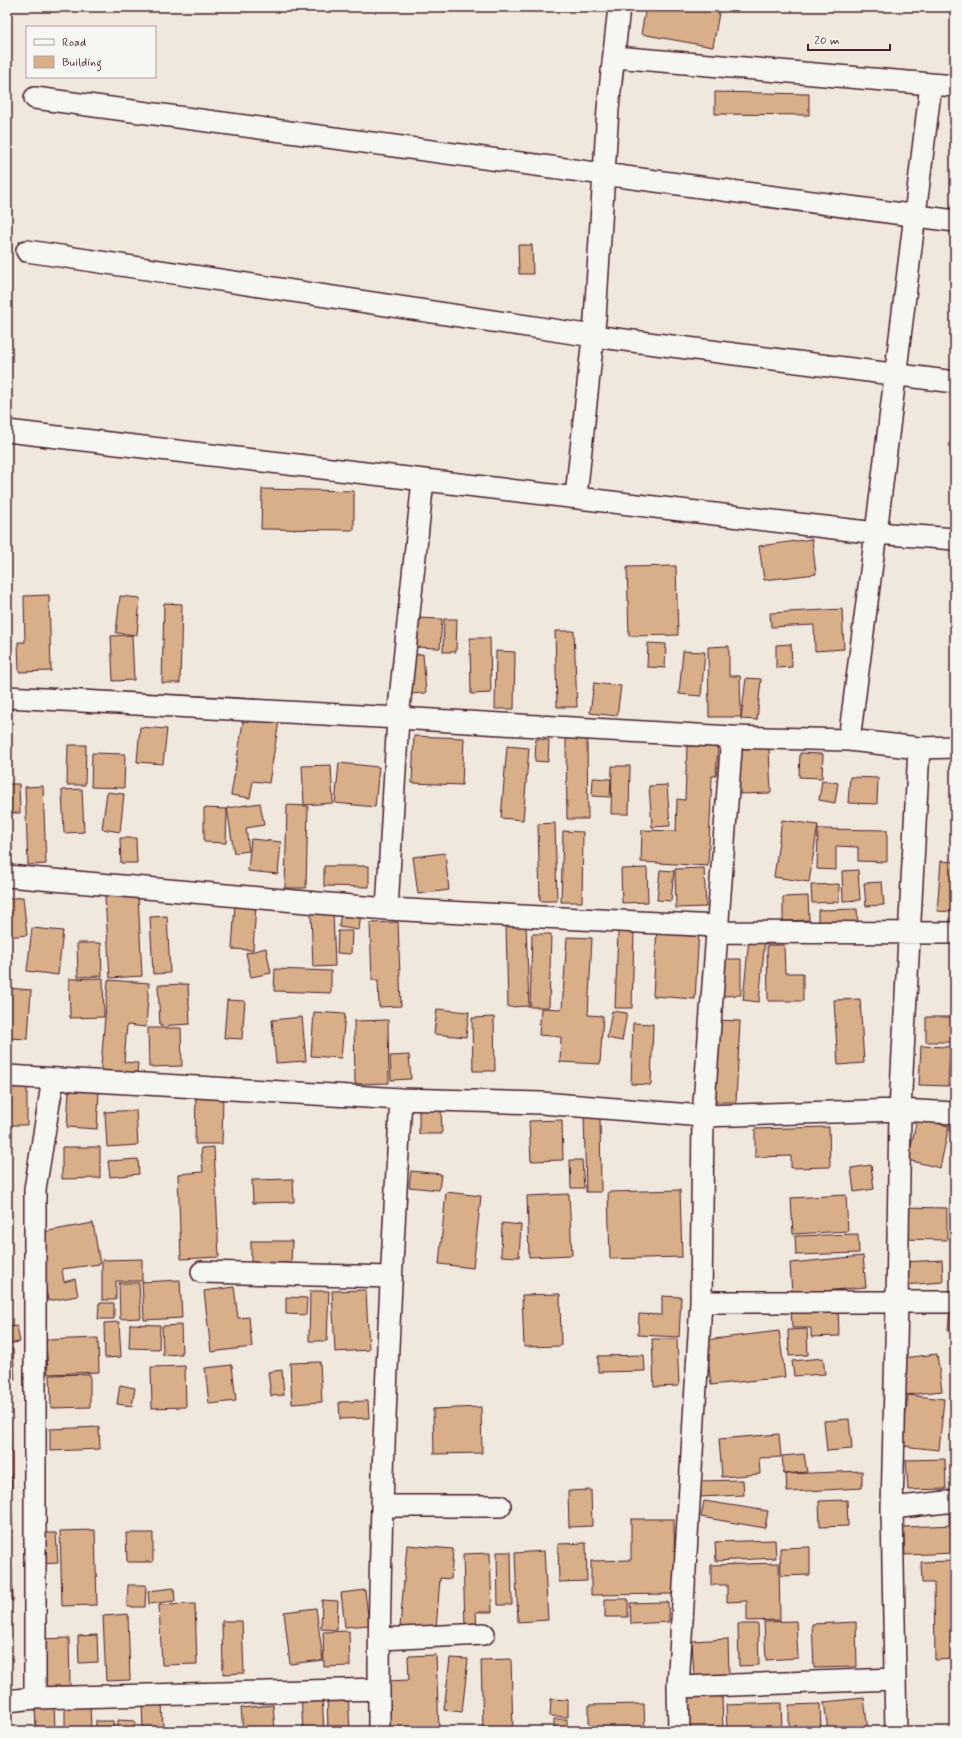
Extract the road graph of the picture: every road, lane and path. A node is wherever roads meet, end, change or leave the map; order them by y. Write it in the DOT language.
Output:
graph roads {
  1 [pos="619,7"];
  2 [pos="615,57"];
  3 [pos="931,84"];
  4 [pos="955,86"];
  5 [pos="36,98"];
  6 [pos="604,175"];
  7 [pos="915,216"];
  8 [pos="955,222"];
  9 [pos="27,251"];
  10 [pos="593,336"];
  11 [pos="896,375"];
  12 [pos="955,382"];
  13 [pos="7,431"];
  14 [pos="422,480"];
  15 [pos="576,496"];
  16 [pos="876,533"];
  17 [pos="955,539"];
  18 [pos="7,697"];
  19 [pos="398,718"];
  20 [pos="732,737"];
  21 [pos="849,740"];
  22 [pos="955,747"];
  23 [pos="919,748"];
  24 [pos="7,876"];
  25 [pos="387,909"];
  26 [pos="716,929"];
  27 [pos="908,932"];
  28 [pos="955,933"];
  29 [pos="7,1076"];
  30 [pos="53,1079"];
  31 [pos="401,1099"];
  32 [pos="900,1110"];
  33 [pos="955,1113"];
  34 [pos="703,1116"];
  35 [pos="202,1272"];
  36 [pos="391,1277"];
  37 [pos="701,1302"];
  38 [pos="955,1302"];
  39 [pos="897,1303"];
  40 [pos="955,1501"];
  41 [pos="383,1506"];
  42 [pos="500,1506"];
  43 [pos="892,1508"];
  44 [pos="484,1634"];
  45 [pos="380,1639"];
  46 [pos="895,1679"];
  47 [pos="678,1687"];
  48 [pos="379,1689"];
  49 [pos="35,1698"];
  50 [pos="7,1701"];
  51 [pos="379,1731"];
  52 [pos="679,1731"];
  53 [pos="896,1731"];
  1 -- 2 [label="street"];
  2 -- 3 [label="street"];
  2 -- 6 [label="street"];
  3 -- 4 [label="street"];
  3 -- 7 [label="street"];
  5 -- 6 [label="street"];
  6 -- 7 [label="street"];
  6 -- 10 [label="street"];
  7 -- 8 [label="street"];
  7 -- 11 [label="street"];
  9 -- 10 [label="street"];
  10 -- 11 [label="street"];
  10 -- 15 [label="street"];
  11 -- 12 [label="street"];
  11 -- 16 [label="street"];
  13 -- 14 [label="street"];
  14 -- 15 [label="street"];
  14 -- 19 [label="street"];
  15 -- 16 [label="street"];
  16 -- 17 [label="street"];
  16 -- 21 [label="street"];
  18 -- 19 [label="street"];
  19 -- 20 [label="street"];
  19 -- 25 [label="street"];
  20 -- 21 [label="street"];
  20 -- 26 [label="street"];
  21 -- 23 [label="street"];
  22 -- 23 [label="street"];
  23 -- 27 [label="street"];
  24 -- 25 [label="street"];
  25 -- 26 [label="street"];
  26 -- 27 [label="street"];
  26 -- 34 [label="street"];
  27 -- 28 [label="street"];
  27 -- 32 [label="street"];
  29 -- 30 [label="street"];
  30 -- 31 [label="street"];
  30 -- 49 [label="street"];
  31 -- 34 [label="street"];
  31 -- 36 [label="street"];
  32 -- 33 [label="street"];
  32 -- 34 [label="street"];
  32 -- 39 [label="street"];
  34 -- 37 [label="street"];
  35 -- 36 [label="street"];
  36 -- 41 [label="street"];
  37 -- 39 [label="street"];
  37 -- 47 [label="street"];
  38 -- 39 [label="street"];
  39 -- 43 [label="street"];
  40 -- 43 [label="street"];
  41 -- 42 [label="street"];
  41 -- 45 [label="street"];
  43 -- 46 [label="street"];
  44 -- 45 [label="street"];
  45 -- 48 [label="street"];
  46 -- 47 [label="street"];
  46 -- 53 [label="street"];
  47 -- 52 [label="street"];
  48 -- 49 [label="street"];
  48 -- 51 [label="street"];
  49 -- 50 [label="street"];
}
